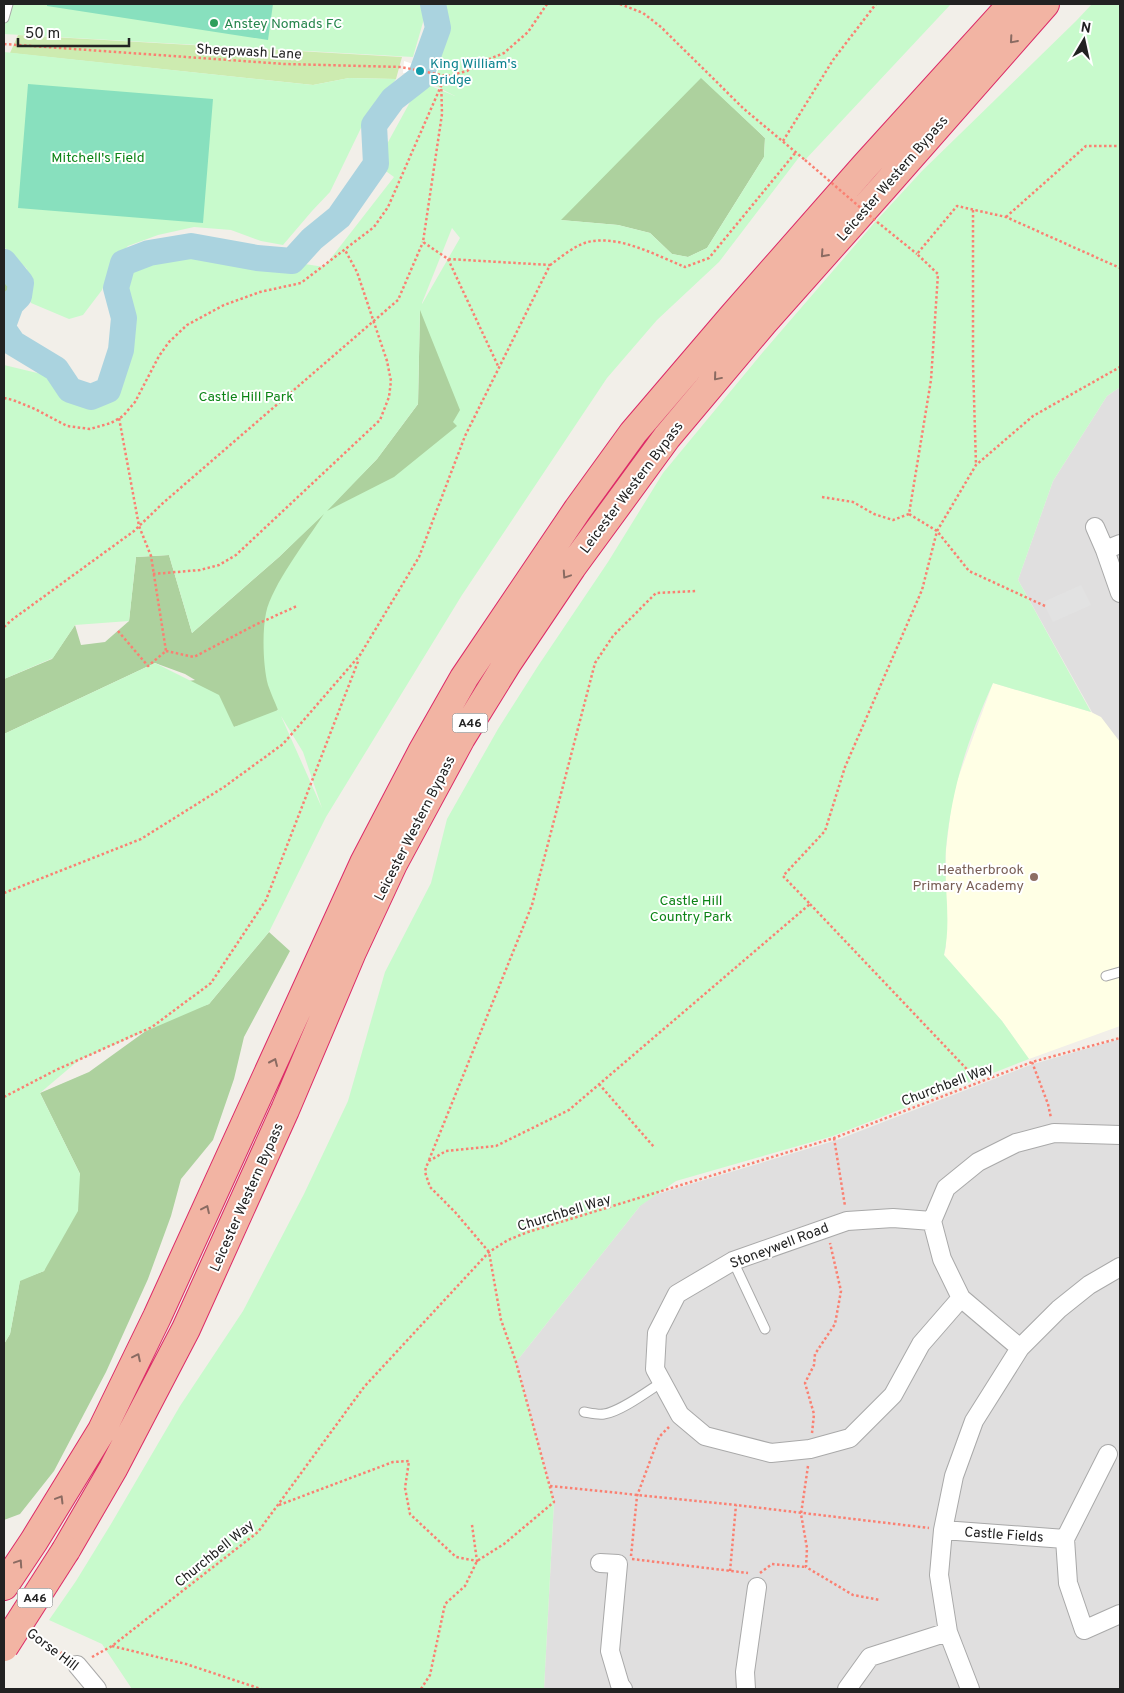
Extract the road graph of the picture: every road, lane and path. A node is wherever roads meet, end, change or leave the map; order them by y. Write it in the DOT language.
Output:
graph roads {
  1 [pos="8,4"];
  2 [pos="547,4"];
  3 [pos="620,4"];
  4 [pos="876,4"];
  5 [pos="1012,4"];
  6 [pos="1045,4"];
  7 [pos="4,18"];
  8 [pos="4,44"];
  9 [pos="441,76"];
  10 [pos="441,85"];
  11 [pos="784,141"];
  12 [pos="1120,146"];
  13 [pos="796,152"];
  14 [pos="973,210"];
  15 [pos="1006,217"];
  16 [pos="423,242"];
  17 [pos="345,250"];
  18 [pos="916,254"];
  19 [pos="448,259"];
  20 [pos="550,265"];
  21 [pos="1120,268"];
  22 [pos="373,321"];
  23 [pos="1120,367"];
  24 [pos="499,368"];
  25 [pos="4,398"];
  26 [pos="119,418"];
  27 [pos="976,465"];
  28 [pos="822,497"];
  29 [pos="909,514"];
  30 [pos="139,526"];
  31 [pos="1095,527"];
  32 [pos="937,531"];
  33 [pos="1113,547"];
  34 [pos="153,574"];
  35 [pos="697,591"];
  36 [pos="1120,593"];
  37 [pos="297,606"];
  38 [pos="1045,606"];
  39 [pos="4,627"];
  40 [pos="118,631"];
  41 [pos="166,651"];
  42 [pos="360,655"];
  43 [pos="4,893"];
  44 [pos="810,904"];
  45 [pos="1120,972"];
  46 [pos="1106,976"];
  47 [pos="1120,1038"];
  48 [pos="1032,1062"];
  49 [pos="979,1082"];
  50 [pos="598,1084"];
  51 [pos="4,1097"];
  52 [pos="1054,1133"];
  53 [pos="1120,1135"];
  54 [pos="834,1138"];
  55 [pos="654,1147"];
  56 [pos="429,1161"];
  57 [pos="932,1220"];
  58 [pos="847,1221"];
  59 [pos="827,1227"];
  60 [pos="489,1252"];
  61 [pos="733,1261"];
  62 [pos="1120,1267"];
  63 [pos="961,1298"];
  64 [pos="765,1329"];
  65 [pos="1020,1348"];
  66 [pos="662,1382"];
  67 [pos="584,1412"];
  68 [pos="680,1415"];
  69 [pos="810,1449"];
  70 [pos="1108,1454"];
  71 [pos="550,1486"];
  72 [pos="637,1496"];
  73 [pos="736,1505"];
  74 [pos="278,1506"];
  75 [pos="801,1514"];
  76 [pos="472,1525"];
  77 [pos="944,1530"];
  78 [pos="1065,1539"];
  79 [pos="477,1561"];
  80 [pos="600,1563"];
  81 [pos="806,1567"];
  82 [pos="730,1571"];
  83 [pos="754,1578"];
  84 [pos="4,1586"];
  85 [pos="880,1600"];
  86 [pos="1120,1614"];
  87 [pos="948,1632"];
  88 [pos="33,1633"];
  89 [pos="112,1646"];
  90 [pos="4,1647"];
  91 [pos="77,1664"];
  92 [pos="97,1689"];
  93 [pos="261,1689"];
  94 [pos="421,1689"];
  95 [pos="623,1689"];
  96 [pos="746,1689"];
  97 [pos="847,1689"];
  98 [pos="970,1689"];
  1 -- 7 [label="lane"];
  2 -- 9 [label="path"];
  3 -- 11 [label="path"];
  4 -- 11 [label="path"];
  84 -- 5 [label="highway, Leicester Western Bypass / A46, one-way"];
  6 -- 90 [label="highway, Leicester Western Bypass / A46, one-way, bridge"];
  8 -- 9 [label="path, Sheepwash Lane"];
  9 -- 10 [label="path"];
  10 -- 16 [label="path"];
  10 -- 17 [label="path"];
  11 -- 13 [label="path"];
  12 -- 15 [label="path"];
  13 -- 18 [label="path, bridge"];
  13 -- 20 [label="path"];
  14 -- 15 [label="path"];
  14 -- 18 [label="path"];
  14 -- 27 [label="path"];
  15 -- 21 [label="path"];
  16 -- 19 [label="path"];
  16 -- 22 [label="path"];
  17 -- 22 [label="path"];
  17 -- 26 [label="path"];
  18 -- 29 [label="path"];
  19 -- 20 [label="path"];
  19 -- 24 [label="path"];
  20 -- 24 [label="path"];
  22 -- 30 [label="path"];
  22 -- 34 [label="path"];
  23 -- 27 [label="path"];
  24 -- 42 [label="path"];
  25 -- 26 [label="path"];
  26 -- 30 [label="path"];
  27 -- 32 [label="path"];
  28 -- 29 [label="path"];
  29 -- 32 [label="path"];
  30 -- 34 [label="path"];
  30 -- 39 [label="path"];
  31 -- 33 [label="street"];
  32 -- 38 [label="path"];
  32 -- 44 [label="path"];
  33 -- 36 [label="street"];
  34 -- 41 [label="path"];
  35 -- 56 [label="path"];
  37 -- 41 [label="path"];
  40 -- 41 [label="path"];
  42 -- 43 [label="path"];
  42 -- 51 [label="path"];
  44 -- 49 [label="path"];
  44 -- 50 [label="path"];
  45 -- 46 [label="lane"];
  47 -- 48 [label="path, Churchbell Way"];
  48 -- 49 [label="path, Churchbell Way"];
  48 -- 52 [label="path"];
  49 -- 54 [label="path, Churchbell Way"];
  50 -- 55 [label="path"];
  50 -- 56 [label="path"];
  52 -- 53 [label="street"];
  52 -- 57 [label="street"];
  54 -- 58 [label="path"];
  54 -- 60 [label="path, Churchbell Way"];
  56 -- 60 [label="path"];
  57 -- 58 [label="street, Stoneywell Road"];
  57 -- 63 [label="street"];
  58 -- 59 [label="street, Stoneywell Road"];
  59 -- 61 [label="street, Stoneywell Road"];
  59 -- 69 [label="path"];
  60 -- 71 [label="path"];
  60 -- 74 [label="path, Churchbell Way"];
  61 -- 64 [label="lane"];
  61 -- 66 [label="street, Stoneywell Road"];
  62 -- 65 [label="street"];
  63 -- 65 [label="street"];
  63 -- 69 [label="street, Stoneywell Road"];
  65 -- 77 [label="street"];
  66 -- 67 [label="lane"];
  66 -- 68 [label="street, Stoneywell Road"];
  68 -- 69 [label="street, Stoneywell Road"];
  68 -- 72 [label="path"];
  69 -- 75 [label="path"];
  70 -- 78 [label="street"];
  71 -- 72 [label="path"];
  71 -- 79 [label="path"];
  72 -- 73 [label="path"];
  72 -- 82 [label="path"];
  73 -- 75 [label="path"];
  73 -- 82 [label="path"];
  74 -- 79 [label="path"];
  74 -- 89 [label="path, Churchbell Way"];
  75 -- 77 [label="path"];
  75 -- 81 [label="path"];
  76 -- 79 [label="path"];
  77 -- 78 [label="street, Castle Fields"];
  77 -- 87 [label="street"];
  78 -- 86 [label="street"];
  79 -- 94 [label="path"];
  80 -- 95 [label="street"];
  81 -- 83 [label="path"];
  81 -- 85 [label="path"];
  82 -- 83 [label="path"];
  83 -- 96 [label="street"];
  87 -- 97 [label="street"];
  87 -- 98 [label="street"];
  88 -- 91 [label="path, Gorse Hill"];
  89 -- 91 [label="path, Churchbell Way"];
  89 -- 93 [label="path"];
  91 -- 92 [label="street, Gorse Hill"];
}
